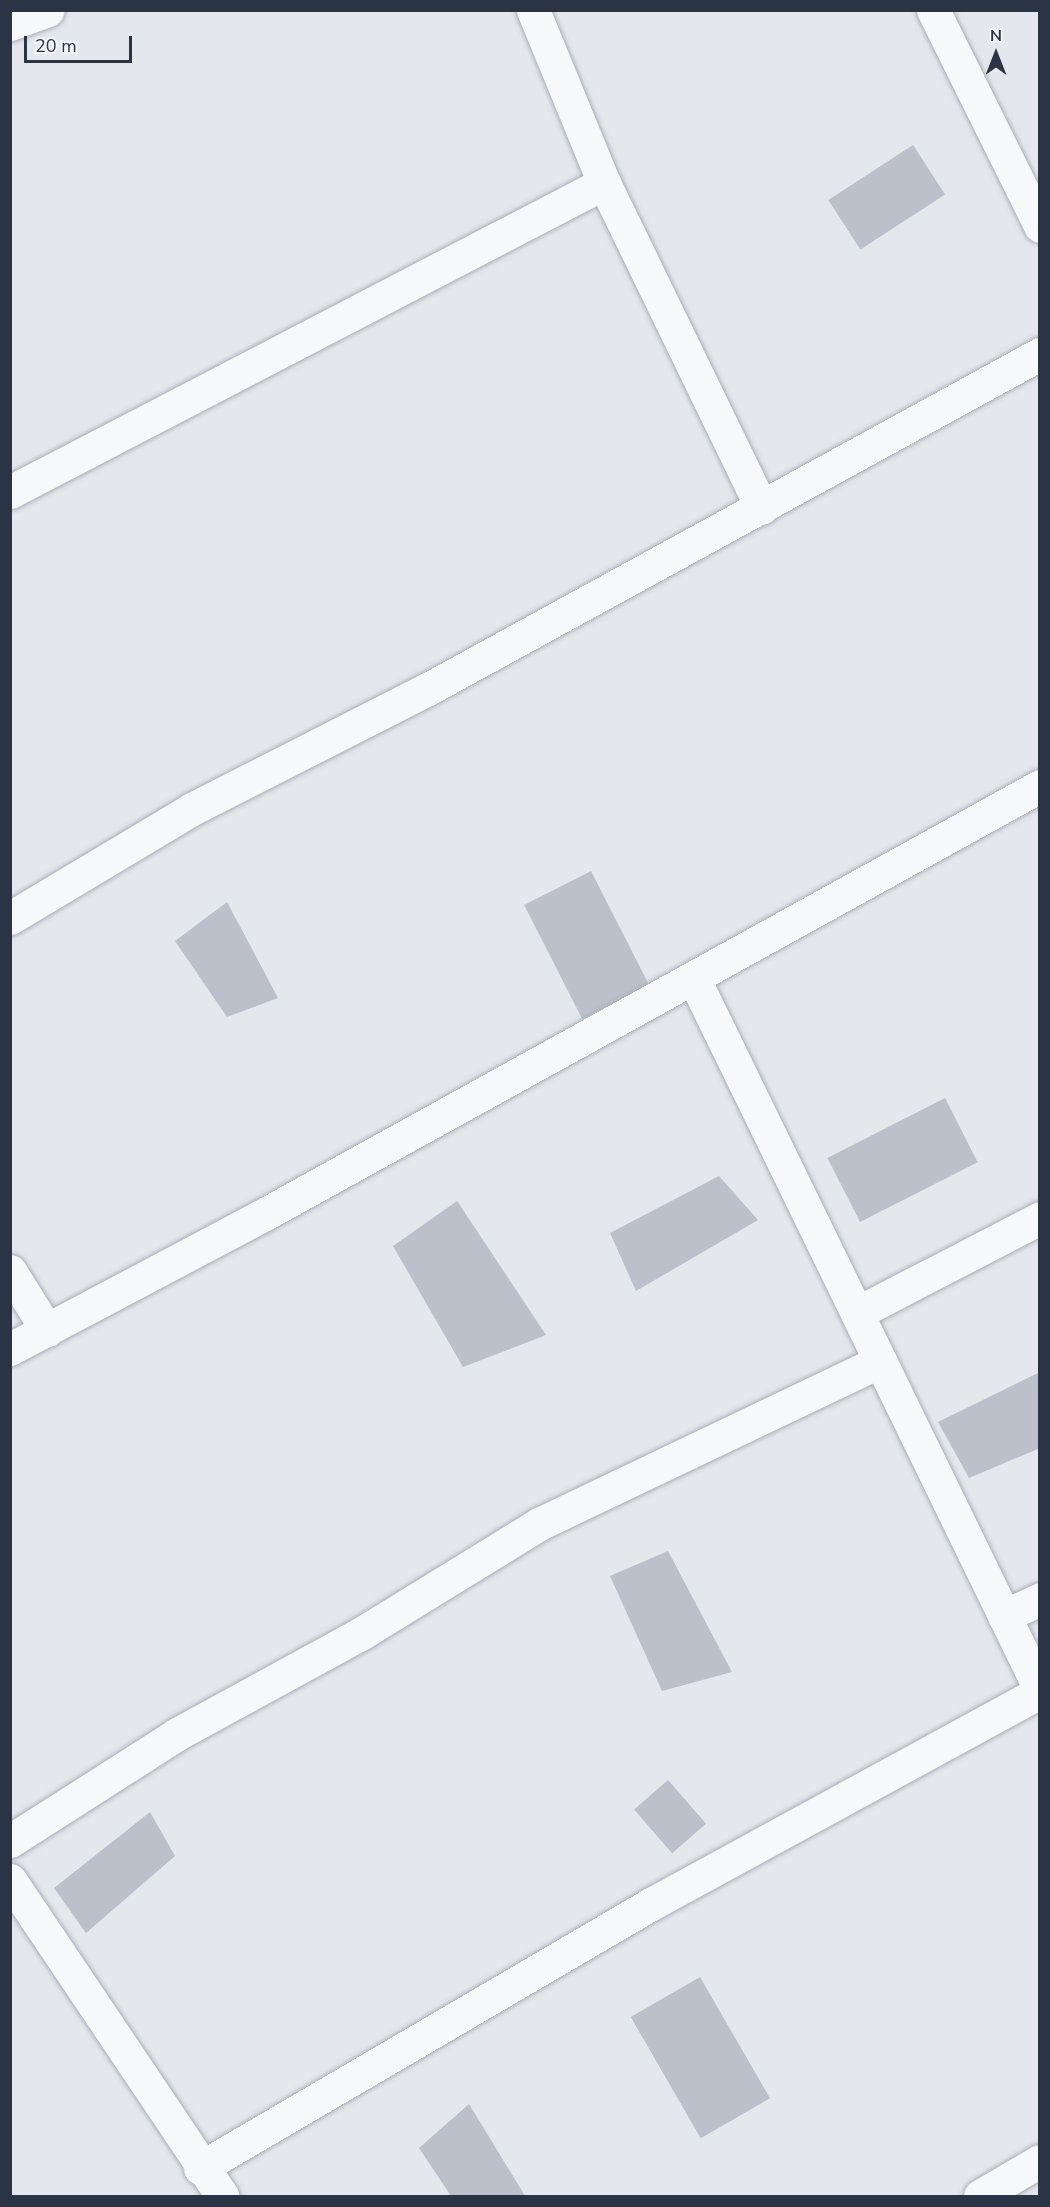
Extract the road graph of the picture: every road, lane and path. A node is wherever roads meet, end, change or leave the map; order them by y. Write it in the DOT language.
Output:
graph roads {
  1 [pos="48,10"];
  2 [pos="533,10"];
  3 [pos="933,10"];
  4 [pos="10,24"];
  5 [pos="604,183"];
  6 [pos="1040,226"];
  7 [pos="1040,354"];
  8 [pos="10,492"];
  9 [pos="762,508"];
  10 [pos="1040,786"];
  11 [pos="10,918"];
  12 [pos="694,979"];
  13 [pos="1040,1218"];
  14 [pos="10,1271"];
  15 [pos="856,1313"];
  16 [pos="47,1330"];
  17 [pos="10,1349"];
  18 [pos="880,1361"];
  19 [pos="1040,1599"];
  20 [pos="1004,1616"];
  21 [pos="1040,1690"];
  22 [pos="10,1841"];
  23 [pos="10,1880"];
  24 [pos="1040,2161"];
  25 [pos="200,2168"];
  26 [pos="222,2196"];
  27 [pos="980,2196"];
  1 -- 4 [label="street"];
  2 -- 5 [label="street"];
  3 -- 6 [label="street"];
  5 -- 8 [label="street"];
  5 -- 9 [label="street"];
  7 -- 9 [label="street"];
  9 -- 11 [label="street"];
  10 -- 12 [label="street"];
  12 -- 15 [label="street"];
  12 -- 16 [label="street"];
  13 -- 15 [label="street"];
  14 -- 16 [label="street"];
  15 -- 18 [label="street"];
  16 -- 17 [label="street"];
  18 -- 20 [label="street"];
  18 -- 22 [label="street"];
  19 -- 20 [label="street"];
  20 -- 21 [label="street"];
  21 -- 25 [label="street"];
  23 -- 25 [label="street"];
  24 -- 27 [label="street"];
  25 -- 26 [label="street"];
}
